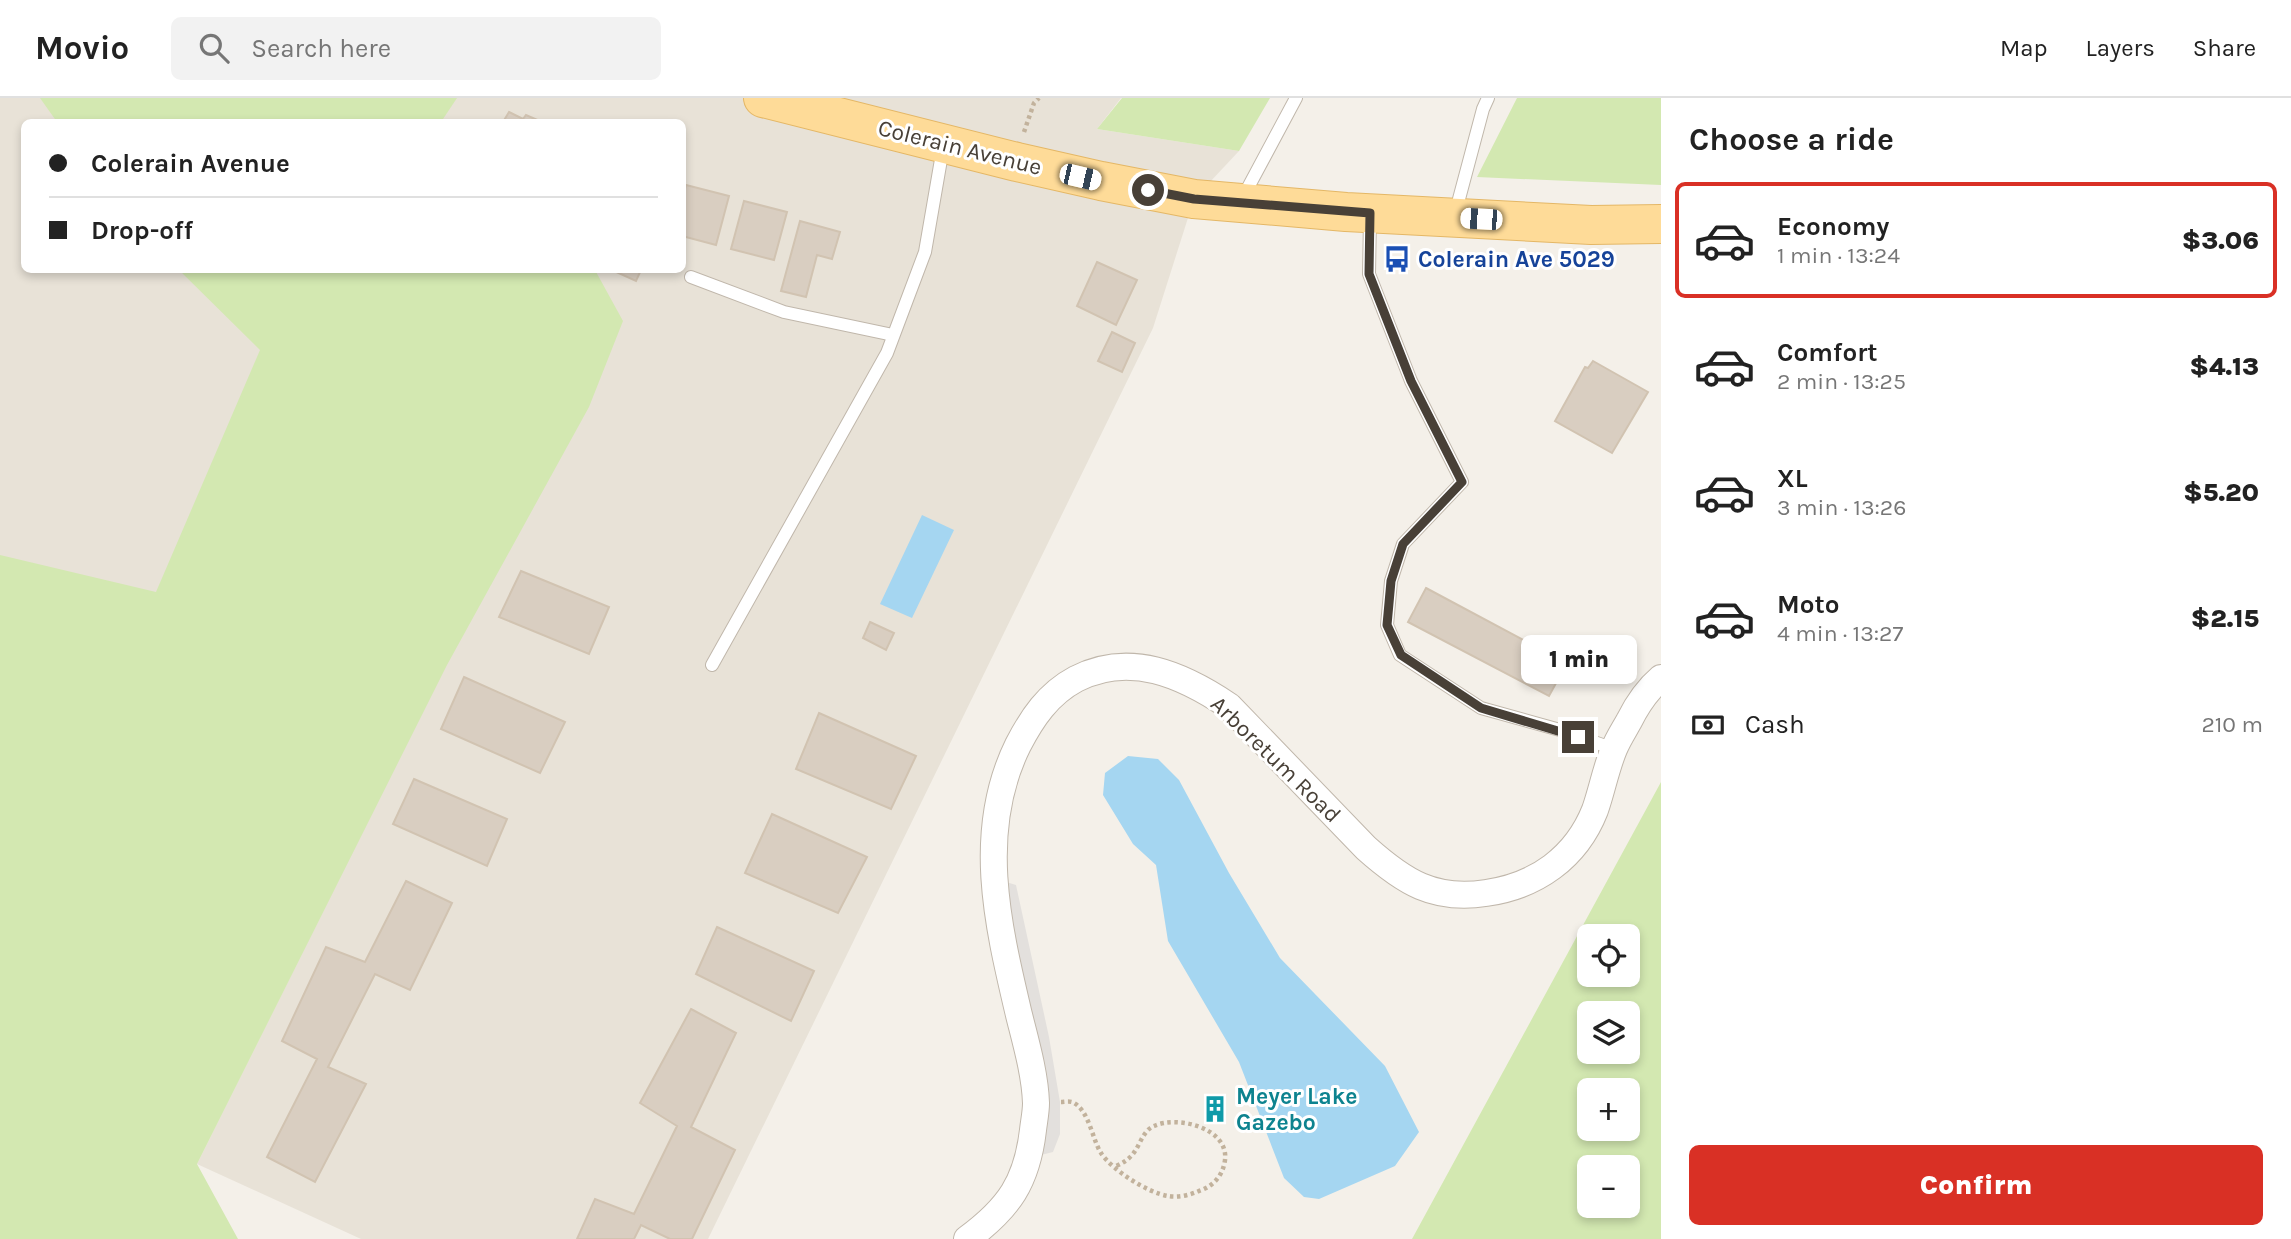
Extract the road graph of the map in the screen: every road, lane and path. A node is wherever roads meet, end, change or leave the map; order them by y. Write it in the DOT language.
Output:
graph roads {
  1 [pos="762,98"];
  2 [pos="1296,98"];
  3 [pos="1488,98"];
  4 [pos="944,144"];
  5 [pos="1240,203"];
  6 [pos="1370,213"];
  7 [pos="1454,218"];
  8 [pos="1661,224"];
  9 [pos="691,276"];
  10 [pos="893,335"];
  11 [pos="712,665"];
  12 [pos="1661,678"];
  13 [pos="1614,749"];
  14 [pos="1036,1103"];
  15 [pos="1115,1167"];
  16 [pos="967,1239"];
  1 -- 4 [label="main road, Colerain Avenue"];
  2 -- 5 [label="lane"];
  3 -- 7 [label="lane"];
  4 -- 5 [label="main road, Colerain Avenue"];
  4 -- 10 [label="lane"];
  5 -- 6 [label="main road, Colerain Avenue"];
  6 -- 7 [label="main road, Colerain Avenue"];
  6 -- 13 [label="lane"];
  7 -- 8 [label="main road, Colerain Avenue"];
  9 -- 10 [label="lane"];
  10 -- 11 [label="lane"];
  12 -- 13 [label="street, Arboretum Road"];
  13 -- 14 [label="street, Arboretum Road"];
  14 -- 15 [label="path"];
  14 -- 16 [label="street, Arboretum Road"];
  15 -- 15 [label="path"];
}
